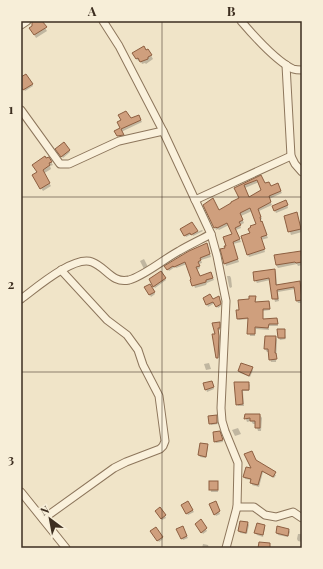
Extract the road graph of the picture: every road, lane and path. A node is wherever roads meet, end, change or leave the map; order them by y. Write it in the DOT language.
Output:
graph roads {
  1 [pos="27,21"];
  2 [pos="103,21"];
  3 [pos="241,21"];
  4 [pos="21,25"];
  5 [pos="286,65"];
  6 [pos="302,70"];
  7 [pos="21,110"];
  8 [pos="163,131"];
  9 [pos="291,156"];
  10 [pos="302,172"];
  11 [pos="195,200"];
  12 [pos="211,234"];
  13 [pos="61,270"];
  14 [pos="21,299"];
  15 [pos="21,492"];
  16 [pos="237,506"];
  17 [pos="43,518"];
  18 [pos="302,518"];
  19 [pos="66,548"];
  20 [pos="226,548"];
  1 -- 4 [label="street"];
  2 -- 8 [label="street"];
  3 -- 5 [label="street"];
  5 -- 6 [label="street"];
  5 -- 9 [label="street"];
  7 -- 8 [label="street"];
  8 -- 11 [label="street"];
  9 -- 10 [label="street"];
  9 -- 11 [label="street"];
  11 -- 12 [label="street"];
  12 -- 13 [label="street"];
  12 -- 16 [label="street"];
  13 -- 14 [label="street"];
  13 -- 17 [label="street"];
  15 -- 17 [label="street"];
  16 -- 18 [label="street"];
  16 -- 20 [label="street"];
  17 -- 19 [label="street"];
}
